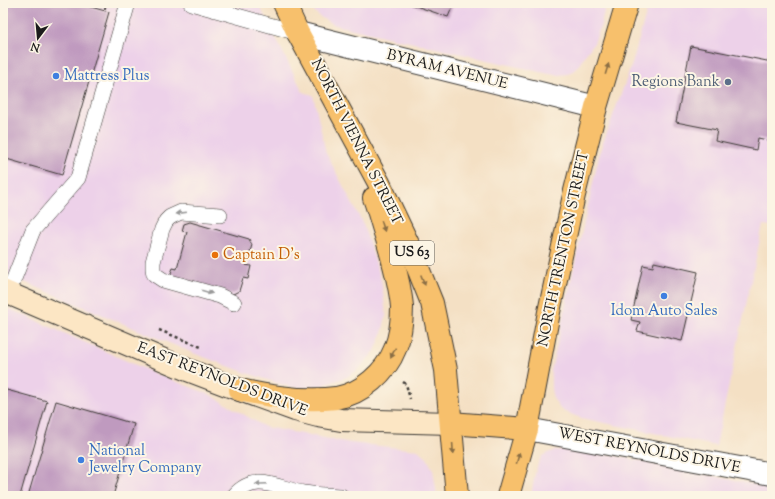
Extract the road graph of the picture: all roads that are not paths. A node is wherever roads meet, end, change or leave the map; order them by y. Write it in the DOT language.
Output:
graph roads {
  1 [pos="128,3"];
  2 [pos="191,3"];
  3 [pos="284,3"];
  4 [pos="627,3"];
  5 [pos="298,33"];
  6 [pos="596,107"];
  7 [pos="348,123"];
  8 [pos="220,215"];
  9 [pos="6,293"];
  10 [pos="234,303"];
  11 [pos="240,390"];
  12 [pos="451,423"];
  13 [pos="527,428"];
  14 [pos="772,474"];
  15 [pos="293,494"];
  16 [pos="234,496"];
  17 [pos="341,496"];
  18 [pos="457,496"];
  19 [pos="508,496"];
  1 -- 9 [label="lane"];
  2 -- 5 [label="lane"];
  3 -- 5 [label="highway, NORTH VIENNA STREET / US 63"];
  6 -- 4 [label="highway, NORTH TRENTON STREET, one-way"];
  5 -- 6 [label="street, BYRAM AVENUE"];
  5 -- 7 [label="highway, NORTH VIENNA STREET / US 63"];
  6 -- 13 [label="highway, NORTH TRENTON STREET"];
  7 -- 11 [label="highway, one-way"];
  7 -- 12 [label="highway, NORTH VIENNA STREET / US 63, one-way"];
  8 -- 10 [label="lane, one-way"];
  9 -- 11 [label="street, EAST REYNOLDS DRIVE"];
  11 -- 12 [label="street, EAST REYNOLDS DRIVE"];
  12 -- 13 [label="highway"];
  12 -- 18 [label="highway, NORTH VIENNA STREET / US 63, one-way"];
  13 -- 14 [label="street, WEST REYNOLDS DRIVE"];
  19 -- 13 [label="highway, NORTH TRENTON STREET, one-way"];
  15 -- 16 [label="lane, one-way"];
  15 -- 17 [label="lane"];
}
